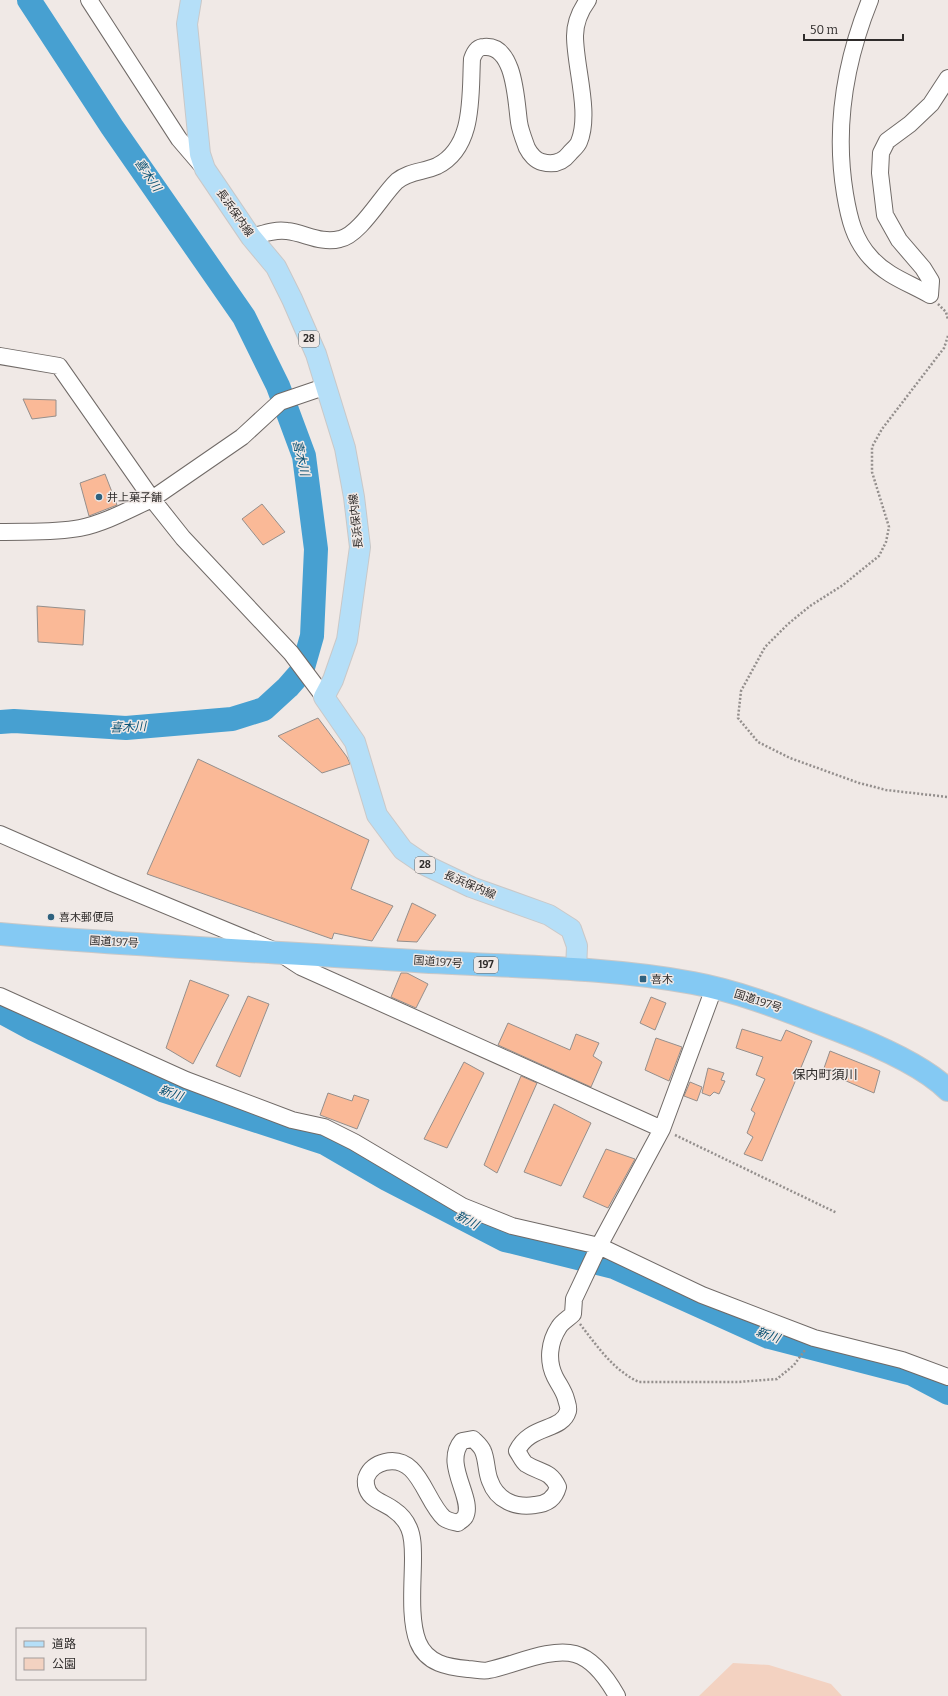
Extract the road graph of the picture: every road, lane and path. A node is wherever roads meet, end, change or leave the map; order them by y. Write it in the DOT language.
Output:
graph roads {
  1 [pos="89,0"];
  2 [pos="191,0"];
  3 [pos="588,0"];
  4 [pos="870,0"];
  5 [pos="948,78"];
  6 [pos="205,170"];
  7 [pos="251,237"];
  8 [pos="948,336"];
  9 [pos="0,356"];
  10 [pos="322,388"];
  11 [pos="152,499"];
  12 [pos="0,532"];
  13 [pos="321,694"];
  14 [pos="948,797"];
  15 [pos="0,834"];
  16 [pos="0,934"];
  17 [pos="278,952"];
  18 [pos="576,970"];
  19 [pos="714,988"];
  20 [pos="0,996"];
  21 [pos="948,1090"];
  22 [pos="662,1129"];
  23 [pos="837,1213"];
  24 [pos="599,1246"];
  25 [pos="573,1314"];
  26 [pos="814,1338"];
  27 [pos="948,1377"];
  28 [pos="617,1696"];
  1 -- 6 [label="street"];
  2 -- 6 [label="main road, 長浜保内線 / 28"];
  3 -- 7 [label="street"];
  4 -- 5 [label="street"];
  6 -- 7 [label="main road, 長浜保内線 / 28"];
  7 -- 10 [label="main road, 長浜保内線 / 28"];
  8 -- 14 [label="path"];
  9 -- 11 [label="street"];
  10 -- 11 [label="street"];
  10 -- 13 [label="main road, 長浜保内線 / 28"];
  11 -- 12 [label="street"];
  11 -- 13 [label="street"];
  13 -- 18 [label="main road, 長浜保内線 / 28"];
  15 -- 17 [label="street"];
  16 -- 17 [label="highway, 国道197号 / 197"];
  17 -- 18 [label="highway, 国道197号 / 197"];
  17 -- 22 [label="street"];
  18 -- 19 [label="highway, 国道197号 / 197"];
  19 -- 21 [label="highway, 国道197号 / 197"];
  19 -- 22 [label="street"];
  20 -- 24 [label="street"];
  22 -- 23 [label="path"];
  22 -- 24 [label="street"];
  24 -- 25 [label="street"];
  24 -- 26 [label="street"];
  25 -- 26 [label="path"];
  25 -- 28 [label="street"];
  26 -- 27 [label="street"];
}
